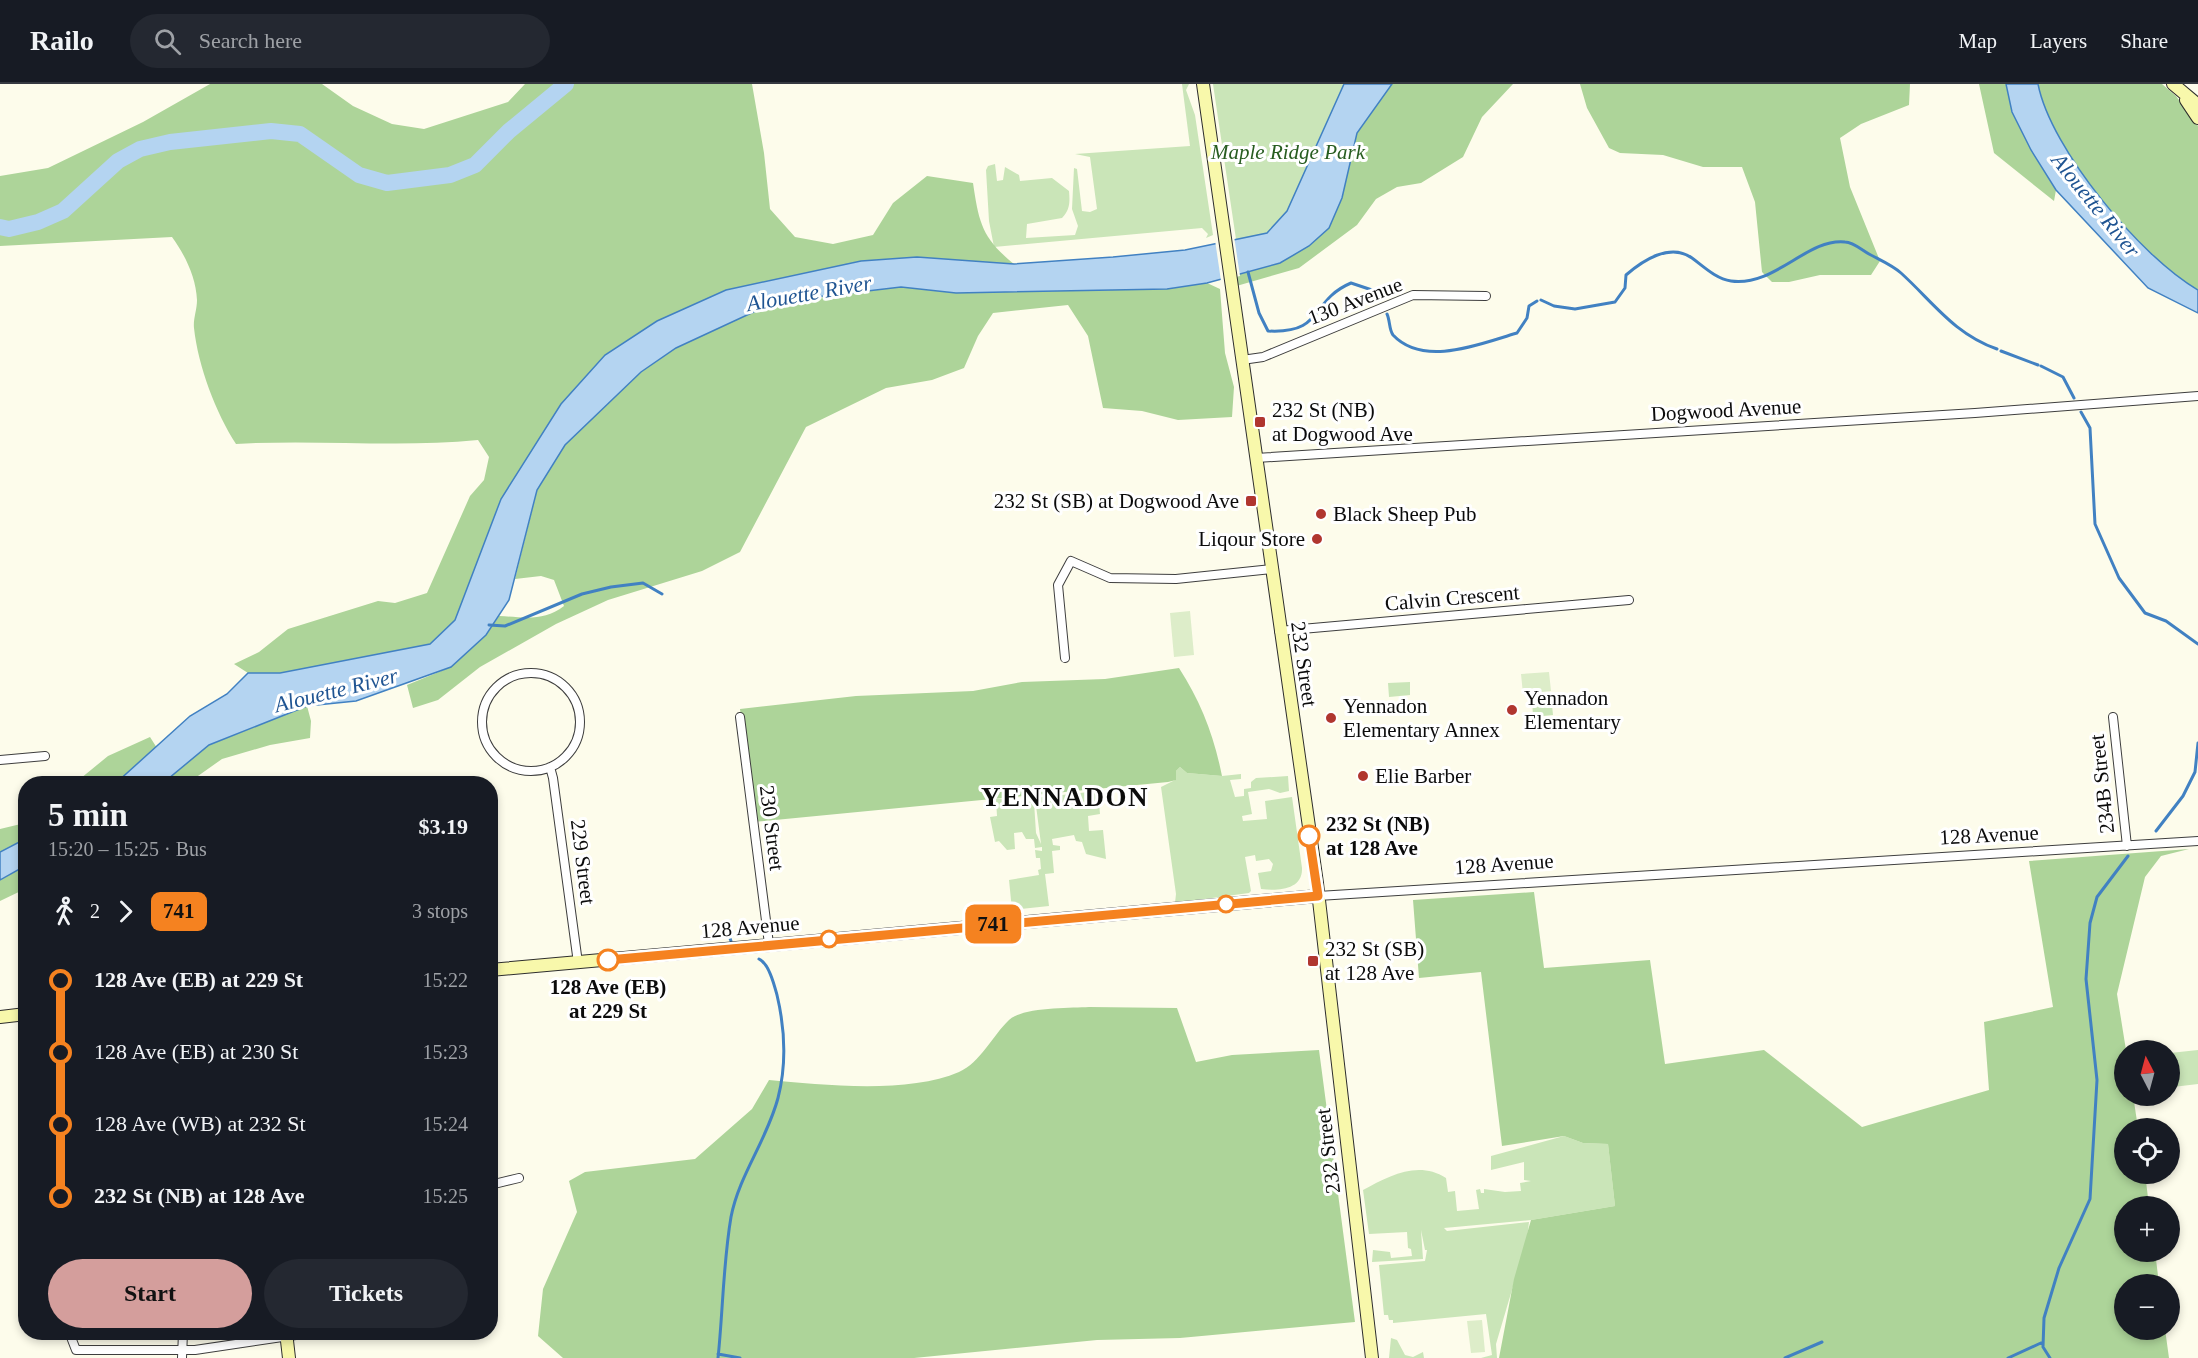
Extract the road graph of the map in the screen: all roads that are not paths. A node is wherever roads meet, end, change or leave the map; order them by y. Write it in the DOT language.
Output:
graph roads {
  1 [pos="1203,84"];
  2 [pos="2173,84"];
  3 [pos="2184,93"];
  4 [pos="2198,105"];
  5 [pos="2198,118"];
  6 [pos="1486,296"];
  7 [pos="1242,360"];
  8 [pos="2198,396"];
  9 [pos="1256,458"];
  10 [pos="1272,569"];
  11 [pos="1629,600"];
  12 [pos="1279,631"];
  13 [pos="1065,658"];
  14 [pos="740,717"];
  15 [pos="2113,717"];
  16 [pos="45,756"];
  17 [pos="0,760"];
  18 [pos="550,767"];
  19 [pos="2198,841"];
  20 [pos="2127,846"];
  21 [pos="1318,896"];
  22 [pos="769,944"];
  23 [pos="578,963"];
  24 [pos="498,969"];
  25 [pos="18,1016"];
  26 [pos="0,1017"];
  27 [pos="519,1178"];
  28 [pos="498,1183"];
  29 [pos="72,1340"];
  30 [pos="263,1340"];
  31 [pos="287,1340"];
  32 [pos="182,1354"];
  33 [pos="289,1358"];
  34 [pos="1372,1358"];
  1 -- 7 [label="main road, 232 Street"];
  2 -- 3 [label="main road"];
  3 -- 4 [label="main road"];
  3 -- 5 [label="main road"];
  6 -- 7 [label="street, 130 Avenue"];
  7 -- 9 [label="main road, 232 Street"];
  8 -- 9 [label="street, Dogwood Avenue"];
  9 -- 10 [label="main road, 232 Street"];
  10 -- 12 [label="main road, 232 Street"];
  10 -- 13 [label="street"];
  11 -- 12 [label="street, Calvin Crescent"];
  12 -- 21 [label="main road, 232 Street"];
  14 -- 22 [label="street, 230 Street"];
  15 -- 20 [label="street, 234B Street"];
  16 -- 17 [label="street"];
  18 -- 18 [label="street"];
  18 -- 23 [label="street, 229 Street"];
  19 -- 20 [label="street, 128 Avenue"];
  20 -- 21 [label="street, 128 Avenue"];
  21 -- 22 [label="main road, 128 Avenue"];
  21 -- 34 [label="main road, 232 Street"];
  22 -- 23 [label="main road, 128 Avenue"];
  23 -- 24 [label="main road, 128 Avenue"];
  25 -- 26 [label="main road"];
  27 -- 28 [label="street"];
  29 -- 32 [label="street"];
  30 -- 32 [label="street"];
  31 -- 33 [label="main road"];
}
